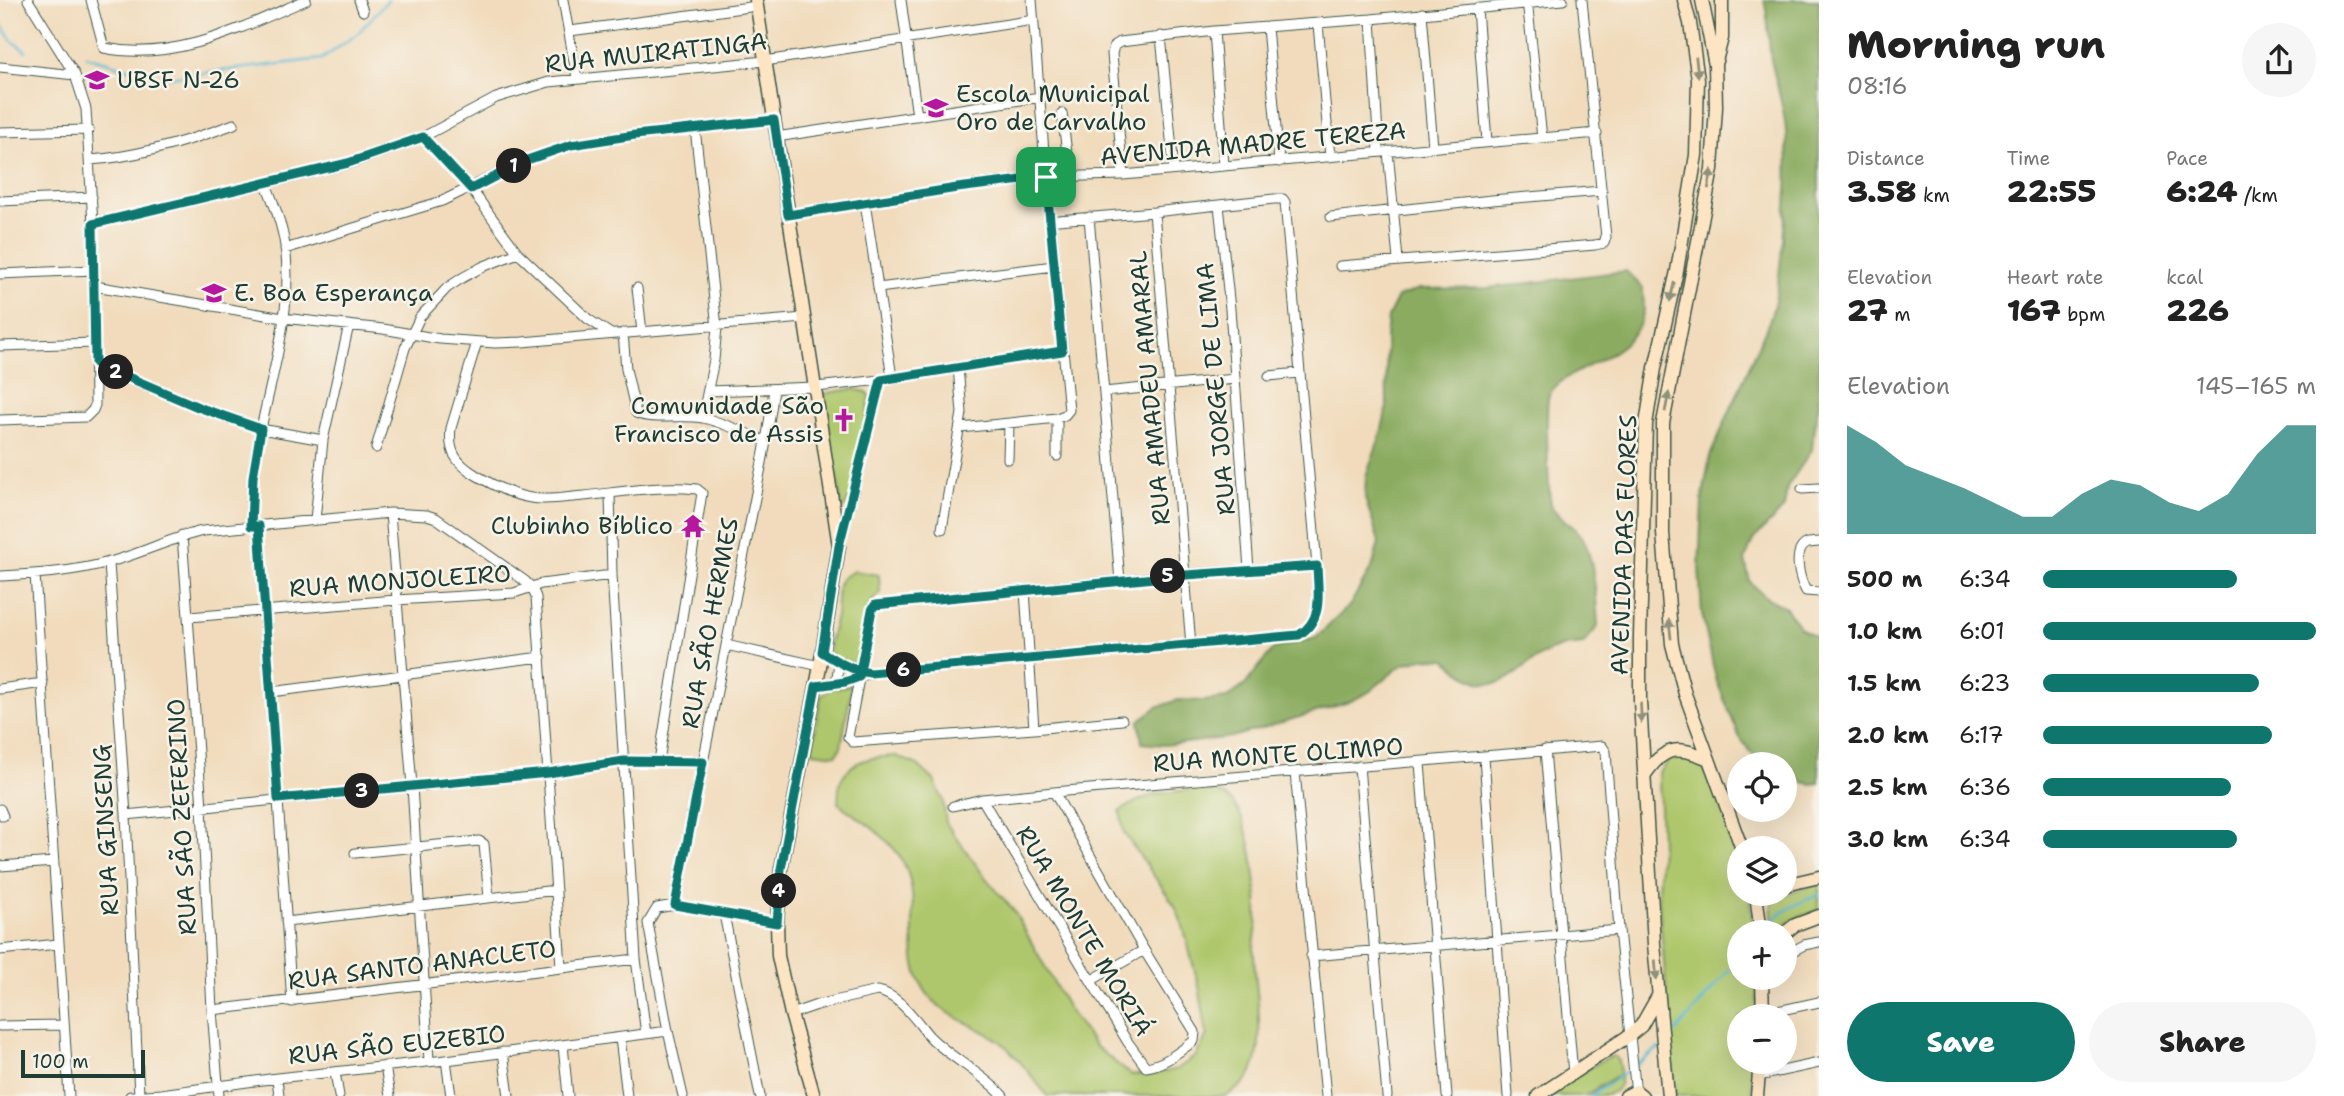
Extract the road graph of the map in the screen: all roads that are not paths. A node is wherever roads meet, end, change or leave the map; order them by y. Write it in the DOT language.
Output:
graph roads {
  1 [pos="91,0"];
  2 [pos="306,0"];
  3 [pos="359,0"];
  4 [pos="564,0"];
  5 [pos="901,0"];
  6 [pos="1032,0"];
  7 [pos="1563,0"];
  8 [pos="1582,0"];
  9 [pos="1684,0"];
  10 [pos="1702,0"];
  11 [pos="1722,0"];
  12 [pos="31,1"];
  13 [pos="1527,1"];
  14 [pos="756,3"];
  15 [pos="1477,8"];
  16 [pos="363,11"];
  17 [pos="1422,13"];
  18 [pos="1371,19"];
  19 [pos="1034,20"];
  20 [pos="1318,24"];
  21 [pos="1267,27"];
  22 [pos="570,31"];
  23 [pos="1214,31"];
  24 [pos="1160,36"];
  25 [pos="906,39"];
  26 [pos="765,61"];
  27 [pos="1715,65"];
  28 [pos="0,67"];
  29 [pos="75,75"];
  30 [pos="577,78"];
  31 [pos="1040,97"];
  32 [pos="1062,113"];
  33 [pos="918,116"];
  34 [pos="774,120"];
  35 [pos="234,124"];
  36 [pos="695,128"];
  37 [pos="89,130"];
  38 [pos="0,132"];
  39 [pos="1597,133"];
  40 [pos="776,136"];
  41 [pos="423,137"];
  42 [pos="1542,138"];
  43 [pos="1487,142"];
  44 [pos="1433,148"];
  45 [pos="1384,152"];
  46 [pos="1330,157"];
  47 [pos="90,160"];
  48 [pos="1279,162"];
  49 [pos="1224,166"];
  50 [pos="1174,170"];
  51 [pos="1123,175"];
  52 [pos="1046,177"];
  53 [pos="1070,177"];
  54 [pos="266,184"];
  55 [pos="471,189"];
  56 [pos="1602,191"];
  57 [pos="92,197"];
  58 [pos="0,201"];
  59 [pos="865,203"];
  60 [pos="1219,205"];
  61 [pos="1395,211"];
  62 [pos="1154,212"];
  63 [pos="788,215"];
  64 [pos="1331,216"];
  65 [pos="1089,217"];
  66 [pos="1058,220"];
  67 [pos="93,224"];
  68 [pos="285,248"];
  69 [pos="518,253"];
  70 [pos="1398,260"];
  71 [pos="1054,266"];
  72 [pos="1340,266"];
  73 [pos="94,270"];
  74 [pos="0,274"];
  75 [pos="94,286"];
  76 [pos="637,288"];
  77 [pos="878,288"];
  78 [pos="283,318"];
  79 [pos="804,318"];
  80 [pos="349,325"];
  81 [pos="717,327"];
  82 [pos="642,332"];
  83 [pos="623,333"];
  84 [pos="410,334"];
  85 [pos="611,334"];
  86 [pos="477,342"];
  87 [pos="95,343"];
  88 [pos="0,346"];
  89 [pos="1062,351"];
  90 [pos="95,363"];
  91 [pos="958,367"];
  92 [pos="1298,373"];
  93 [pos="1269,376"];
  94 [pos="892,377"];
  95 [pos="1235,379"];
  96 [pos="881,380"];
  97 [pos="1169,385"];
  98 [pos="816,387"];
  99 [pos="774,390"];
  100 [pos="709,391"];
  101 [pos="1104,392"];
  102 [pos="702,418"];
  103 [pos="1057,418"];
  104 [pos="0,420"];
  105 [pos="1009,424"];
  106 [pos="961,428"];
  107 [pos="261,429"];
  108 [pos="323,440"];
  109 [pos="766,442"];
  110 [pos="376,448"];
  111 [pos="1057,456"];
  112 [pos="1007,459"];
  113 [pos="1819,488"];
  114 [pos="1802,489"];
  115 [pos="610,493"];
  116 [pos="390,513"];
  117 [pos="315,520"];
  118 [pos="255,526"];
  119 [pos="942,529"];
  120 [pos="182,536"];
  121 [pos="1819,542"];
  122 [pos="839,546"];
  123 [pos="109,563"];
  124 [pos="1317,566"];
  125 [pos="1249,570"];
  126 [pos="35,574"];
  127 [pos="612,575"];
  128 [pos="1186,575"];
  129 [pos="0,576"];
  130 [pos="1121,581"];
  131 [pos="532,588"];
  132 [pos="1025,590"];
  133 [pos="1819,592"];
  134 [pos="397,600"];
  135 [pos="265,610"];
  136 [pos="189,617"];
  137 [pos="726,645"];
  138 [pos="1191,645"];
  139 [pos="822,652"];
  140 [pos="541,657"];
  141 [pos="1029,659"];
  142 [pos="839,663"];
  143 [pos="820,666"];
  144 [pos="403,674"];
  145 [pos="863,674"];
  146 [pos="43,683"];
  147 [pos="836,684"];
  148 [pos="816,686"];
  149 [pos="0,689"];
  150 [pos="271,692"];
  151 [pos="1122,720"];
  152 [pos="1034,729"];
  153 [pos="1545,750"];
  154 [pos="1484,757"];
  155 [pos="1709,759"];
  156 [pos="624,761"];
  157 [pos="659,761"];
  158 [pos="703,762"];
  159 [pos="1420,763"];
  160 [pos="1359,766"];
  161 [pos="1295,772"];
  162 [pos="548,773"];
  163 [pos="1644,776"];
  164 [pos="412,786"];
  165 [pos="1054,792"];
  166 [pos="278,799"];
  167 [pos="982,799"];
  168 [pos="953,806"];
  169 [pos="202,807"];
  170 [pos="126,815"];
  171 [pos="1737,836"];
  172 [pos="415,846"];
  173 [pos="355,853"];
  174 [pos="54,862"];
  175 [pos="0,866"];
  176 [pos="1819,877"];
  177 [pos="1797,882"];
  178 [pos="556,890"];
  179 [pos="489,898"];
  180 [pos="675,905"];
  181 [pos="420,906"];
  182 [pos="724,914"];
  183 [pos="1819,916"];
  184 [pos="286,922"];
  185 [pos="777,923"];
  186 [pos="1797,924"];
  187 [pos="1619,930"];
  188 [pos="1561,934"];
  189 [pos="1498,940"];
  190 [pos="1819,942"];
  191 [pos="58,944"];
  192 [pos="1436,945"];
  193 [pos="1797,948"];
  194 [pos="0,950"];
  195 [pos="1144,950"];
  196 [pos="1374,950"];
  197 [pos="1311,956"];
  198 [pos="636,959"];
  199 [pos="561,967"];
  200 [pos="1092,980"];
  201 [pos="426,984"];
  202 [pos="1658,996"];
  203 [pos="292,1002"];
  204 [pos="1819,1002"];
  205 [pos="1797,1008"];
  206 [pos="212,1010"];
  207 [pos="791,1014"];
  208 [pos="63,1025"];
  209 [pos="0,1026"];
  210 [pos="668,1031"];
  211 [pos="646,1034"];
  212 [pos="1630,1035"];
  213 [pos="620,1038"];
  214 [pos="563,1045"];
  215 [pos="503,1052"];
  216 [pos="446,1060"];
  217 [pos="429,1061"];
  218 [pos="1819,1063"];
  219 [pos="1797,1065"];
  220 [pos="386,1066"];
  221 [pos="335,1072"];
  222 [pos="1573,1074"];
  223 [pos="1759,1074"];
  224 [pos="277,1078"];
  225 [pos="218,1085"];
  226 [pos="1635,1092"];
  227 [pos="161,1095"];
  228 [pos="756,1095"];
  229 [pos="69,1096"];
  230 [pos="134,1096"];
  231 [pos="219,1096"];
  232 [pos="279,1096"];
  233 [pos="339,1096"];
  234 [pos="390,1096"];
  235 [pos="451,1096"];
  236 [pos="509,1096"];
  237 [pos="568,1096"];
  238 [pos="627,1096"];
  239 [pos="683,1096"];
  240 [pos="814,1096"];
  241 [pos="1003,1096"];
  242 [pos="1326,1096"];
  243 [pos="1387,1096"];
  244 [pos="1447,1096"];
  245 [pos="1508,1096"];
  246 [pos="1538,1096"];
  247 [pos="1668,1096"];
  248 [pos="1757,1096"];
  1 -- 2 [label="street"];
  3 -- 16 [label="street"];
  4 -- 22 [label="street"];
  5 -- 25 [label="street"];
  6 -- 19 [label="street"];
  7 -- 13 [label="street"];
  8 -- 39 [label="street"];
  9 -- 163 [label="main road, AVENIDA DAS FLORES, one-way"];
  10 -- 27 [label="main road, AVENIDA DAS FLORES"];
  11 -- 27 [label="main road"];
  12 -- 29 [label="street"];
  13 -- 15 [label="street"];
  13 -- 42 [label="street"];
  14 -- 22 [label="street"];
  14 -- 26 [label="main road"];
  15 -- 17 [label="street"];
  15 -- 43 [label="street"];
  17 -- 18 [label="street"];
  17 -- 44 [label="street"];
  18 -- 20 [label="street"];
  18 -- 45 [label="street"];
  19 -- 25 [label="street, RUA MUIRATINGA"];
  19 -- 31 [label="street"];
  20 -- 21 [label="street"];
  20 -- 46 [label="street"];
  21 -- 23 [label="street"];
  21 -- 48 [label="street"];
  22 -- 30 [label="street"];
  23 -- 24 [label="street"];
  23 -- 49 [label="street"];
  24 -- 50 [label="street"];
  24 -- 51 [label="street"];
  25 -- 26 [label="street, RUA MUIRATINGA"];
  25 -- 33 [label="street"];
  26 -- 30 [label="street, RUA MUIRATINGA"];
  26 -- 34 [label="main road"];
  155 -- 27 [label="main road, AVENIDA DAS FLORES, one-way"];
  28 -- 29 [label="street"];
  29 -- 37 [label="street"];
  30 -- 41 [label="street, RUA MUIRATINGA"];
  31 -- 33 [label="street"];
  31 -- 52 [label="street"];
  32 -- 53 [label="street"];
  33 -- 40 [label="street"];
  34 -- 36 [label="street"];
  34 -- 40 [label="main road"];
  35 -- 47 [label="street"];
  36 -- 55 [label="street"];
  36 -- 81 [label="street"];
  37 -- 38 [label="street"];
  37 -- 47 [label="street"];
  39 -- 42 [label="street, AVENIDA MADRE TEREZA"];
  39 -- 56 [label="street"];
  40 -- 63 [label="main road"];
  41 -- 54 [label="street, RUA MUIRATINGA"];
  41 -- 55 [label="street"];
  42 -- 43 [label="street, AVENIDA MADRE TEREZA"];
  43 -- 44 [label="street, AVENIDA MADRE TEREZA"];
  44 -- 45 [label="street, AVENIDA MADRE TEREZA"];
  45 -- 46 [label="street, AVENIDA MADRE TEREZA"];
  45 -- 61 [label="street"];
  46 -- 48 [label="street, AVENIDA MADRE TEREZA"];
  47 -- 57 [label="street"];
  48 -- 49 [label="street, AVENIDA MADRE TEREZA"];
  49 -- 50 [label="street, AVENIDA MADRE TEREZA"];
  50 -- 51 [label="street, AVENIDA MADRE TEREZA"];
  51 -- 53 [label="street, AVENIDA MADRE TEREZA"];
  52 -- 53 [label="street, AVENIDA MADRE TEREZA"];
  52 -- 59 [label="street, AVENIDA MADRE TEREZA"];
  52 -- 71 [label="street"];
  54 -- 67 [label="street, RUA MUIRATINGA"];
  54 -- 68 [label="street"];
  55 -- 68 [label="street"];
  55 -- 69 [label="street"];
  56 -- 61 [label="street"];
  56 -- 70 [label="street"];
  57 -- 58 [label="street"];
  57 -- 67 [label="street"];
  59 -- 63 [label="street, AVENIDA MADRE TEREZA"];
  59 -- 77 [label="street"];
  60 -- 62 [label="street"];
  60 -- 92 [label="street"];
  60 -- 95 [label="street, RUA JORGE DE LIMA"];
  61 -- 64 [label="street"];
  61 -- 70 [label="street"];
  62 -- 65 [label="street"];
  62 -- 97 [label="street, RUA AMADEU AMARAL"];
  63 -- 79 [label="main road"];
  65 -- 66 [label="street"];
  65 -- 101 [label="street"];
  67 -- 73 [label="street"];
  68 -- 78 [label="street"];
  69 -- 84 [label="street"];
  69 -- 85 [label="street"];
  70 -- 72 [label="street"];
  71 -- 77 [label="street"];
  71 -- 89 [label="street"];
  73 -- 74 [label="street"];
  73 -- 75 [label="street"];
  75 -- 78 [label="street"];
  75 -- 87 [label="street"];
  76 -- 82 [label="street"];
  77 -- 94 [label="street"];
  78 -- 80 [label="street"];
  78 -- 107 [label="street"];
  79 -- 81 [label="street"];
  79 -- 98 [label="main road"];
  80 -- 84 [label="street"];
  80 -- 108 [label="street"];
  81 -- 82 [label="street"];
  81 -- 100 [label="street"];
  82 -- 83 [label="street"];
  83 -- 85 [label="street"];
  83 -- 102 [label="street"];
  84 -- 86 [label="street"];
  84 -- 110 [label="street"];
  85 -- 86 [label="street"];
  86 -- 115 [label="street"];
  87 -- 88 [label="street"];
  87 -- 90 [label="street"];
  89 -- 91 [label="street"];
  89 -- 103 [label="street"];
  90 -- 104 [label="street"];
  90 -- 107 [label="street"];
  91 -- 94 [label="street"];
  91 -- 106 [label="street"];
  92 -- 93 [label="street"];
  92 -- 124 [label="street"];
  94 -- 96 [label="street"];
  95 -- 97 [label="street"];
  95 -- 125 [label="street, RUA JORGE DE LIMA"];
  96 -- 98 [label="street"];
  96 -- 122 [label="street"];
  97 -- 101 [label="street"];
  97 -- 128 [label="street, RUA AMADEU AMARAL"];
  98 -- 99 [label="street"];
  98 -- 122 [label="main road"];
  99 -- 100 [label="street"];
  99 -- 109 [label="street, RUA SÃO HERMES"];
  100 -- 102 [label="street"];
  101 -- 130 [label="street"];
  102 -- 109 [label="street"];
  103 -- 105 [label="street"];
  103 -- 111 [label="street"];
  105 -- 106 [label="street"];
  105 -- 112 [label="street"];
  106 -- 119 [label="street"];
  107 -- 108 [label="street"];
  107 -- 118 [label="street"];
  108 -- 117 [label="street"];
  109 -- 137 [label="street, RUA SÃO HERMES"];
  113 -- 114 [label="street"];
  115 -- 127 [label="street"];
  115 -- 157 [label="street"];
  116 -- 117 [label="street"];
  116 -- 131 [label="street"];
  116 -- 134 [label="street"];
  117 -- 118 [label="street"];
  118 -- 120 [label="street"];
  118 -- 135 [label="street"];
  120 -- 123 [label="street"];
  120 -- 136 [label="street, RUA SÃO ZEFERINO"];
  121 -- 133 [label="street"];
  122 -- 139 [label="main road"];
  123 -- 126 [label="street"];
  123 -- 170 [label="street, RUA GINSENG"];
  124 -- 125 [label="street"];
  124 -- 138 [label="street"];
  125 -- 128 [label="street"];
  126 -- 129 [label="street"];
  126 -- 146 [label="street"];
  127 -- 131 [label="street, RUA MONJOLEIRO"];
  127 -- 156 [label="street"];
  128 -- 130 [label="street"];
  128 -- 138 [label="street, RUA AMADEU AMARAL"];
  130 -- 132 [label="street"];
  131 -- 134 [label="street, RUA MONJOLEIRO"];
  131 -- 140 [label="street"];
  132 -- 141 [label="street"];
  132 -- 145 [label="street"];
  134 -- 135 [label="street, RUA MONJOLEIRO"];
  134 -- 144 [label="street"];
  135 -- 136 [label="street, RUA MONJOLEIRO"];
  135 -- 150 [label="street"];
  136 -- 169 [label="street, RUA SÃO ZEFERINO"];
  137 -- 143 [label="street"];
  137 -- 158 [label="street, RUA SÃO HERMES"];
  138 -- 141 [label="street"];
  139 -- 142 [label="street"];
  139 -- 143 [label="main road"];
  140 -- 144 [label="street"];
  140 -- 162 [label="street"];
  141 -- 145 [label="street"];
  141 -- 152 [label="street"];
  142 -- 145 [label="street"];
  142 -- 147 [label="street"];
  143 -- 148 [label="main road"];
  144 -- 150 [label="street"];
  144 -- 164 [label="street"];
  145 -- 147 [label="street"];
  145 -- 152 [label="street"];
  146 -- 149 [label="street"];
  146 -- 174 [label="street"];
  147 -- 148 [label="street"];
  148 -- 185 [label="main road"];
  150 -- 166 [label="street"];
  151 -- 152 [label="street"];
  153 -- 154 [label="street, RUA MONTE OLIMPO"];
  153 -- 187 [label="street, RUA MONTE OLIMPO"];
  153 -- 188 [label="street"];
  154 -- 159 [label="street, RUA MONTE OLIMPO"];
  154 -- 189 [label="street"];
  155 -- 163 [label="main road"];
  155 -- 171 [label="main road, AVENIDA DAS FLORES"];
  156 -- 157 [label="street"];
  156 -- 162 [label="street"];
  156 -- 198 [label="street"];
  157 -- 158 [label="street"];
  158 -- 180 [label="street, RUA SÃO HERMES"];
  159 -- 160 [label="street, RUA MONTE OLIMPO"];
  159 -- 192 [label="street"];
  160 -- 161 [label="street, RUA MONTE OLIMPO"];
  160 -- 196 [label="street"];
  161 -- 165 [label="street, RUA MONTE OLIMPO"];
  161 -- 197 [label="street"];
  162 -- 164 [label="street"];
  162 -- 178 [label="street"];
  163 -- 202 [label="main road, AVENIDA DAS FLORES, one-way"];
  164 -- 166 [label="street"];
  164 -- 172 [label="street"];
  165 -- 167 [label="street, RUA MONTE OLIMPO"];
  165 -- 195 [label="street"];
  166 -- 169 [label="street"];
  166 -- 184 [label="street"];
  167 -- 168 [label="street, RUA MONTE OLIMPO"];
  167 -- 200 [label="street, RUA MONTE MORIÁ"];
  169 -- 170 [label="street"];
  169 -- 206 [label="street, RUA SÃO ZEFERINO"];
  170 -- 230 [label="street, RUA GINSENG"];
  172 -- 173 [label="street"];
  172 -- 179 [label="street"];
  172 -- 181 [label="street"];
  174 -- 175 [label="street"];
  174 -- 191 [label="street"];
  176 -- 177 [label="main road"];
  178 -- 179 [label="street"];
  178 -- 199 [label="street"];
  179 -- 181 [label="street"];
  180 -- 182 [label="street"];
  180 -- 210 [label="street"];
  181 -- 184 [label="street"];
  181 -- 201 [label="street"];
  182 -- 185 [label="street"];
  182 -- 228 [label="street"];
  183 -- 186 [label="main road"];
  184 -- 203 [label="street"];
  185 -- 207 [label="main road"];
  187 -- 188 [label="street"];
  187 -- 212 [label="street"];
  188 -- 189 [label="street"];
  188 -- 222 [label="street"];
  189 -- 192 [label="street"];
  189 -- 245 [label="street"];
  190 -- 193 [label="street"];
  191 -- 194 [label="street"];
  191 -- 208 [label="street"];
  192 -- 196 [label="street"];
  192 -- 244 [label="street"];
  195 -- 200 [label="street"];
  195 -- 200 [label="street, RUA MONTE MORIÁ"];
  196 -- 197 [label="street"];
  196 -- 243 [label="street"];
  197 -- 242 [label="street"];
  198 -- 199 [label="street, RUA SANTO ANACLETO"];
  198 -- 211 [label="street"];
  199 -- 201 [label="street, RUA SANTO ANACLETO"];
  201 -- 203 [label="street, RUA SANTO ANACLETO"];
  201 -- 217 [label="street"];
  202 -- 212 [label="main road"];
  202 -- 247 [label="main road, AVENIDA DAS FLORES"];
  203 -- 206 [label="street, RUA SANTO ANACLETO"];
  204 -- 205 [label="street"];
  206 -- 225 [label="street, RUA SÃO ZEFERINO"];
  207 -- 240 [label="main road"];
  207 -- 241 [label="street"];
  208 -- 209 [label="street"];
  208 -- 229 [label="street"];
  210 -- 211 [label="street, RUA SÃO EUZEBIO"];
  210 -- 239 [label="street"];
  211 -- 213 [label="street, RUA SÃO EUZEBIO"];
  212 -- 222 [label="main road"];
  212 -- 226 [label="street"];
  213 -- 214 [label="street, RUA SÃO EUZEBIO"];
  213 -- 238 [label="street"];
  214 -- 215 [label="street, RUA SÃO EUZEBIO"];
  214 -- 237 [label="street"];
  215 -- 216 [label="street, RUA SÃO EUZEBIO"];
  215 -- 236 [label="street"];
  216 -- 217 [label="street, RUA SÃO EUZEBIO"];
  216 -- 235 [label="street"];
  217 -- 220 [label="street, RUA SÃO EUZEBIO"];
  218 -- 219 [label="street"];
  220 -- 221 [label="street, RUA SÃO EUZEBIO"];
  220 -- 234 [label="street"];
  221 -- 224 [label="street, RUA SÃO EUZEBIO"];
  221 -- 233 [label="street"];
  222 -- 246 [label="main road"];
  223 -- 248 [label="main road"];
  224 -- 225 [label="street, RUA SÃO EUZEBIO"];
  224 -- 232 [label="street"];
  225 -- 227 [label="street, RUA SÃO EUZEBIO"];
  225 -- 231 [label="street, RUA SÃO ZEFERINO"];
  227 -- 230 [label="street, RUA SÃO EUZEBIO"];
}
